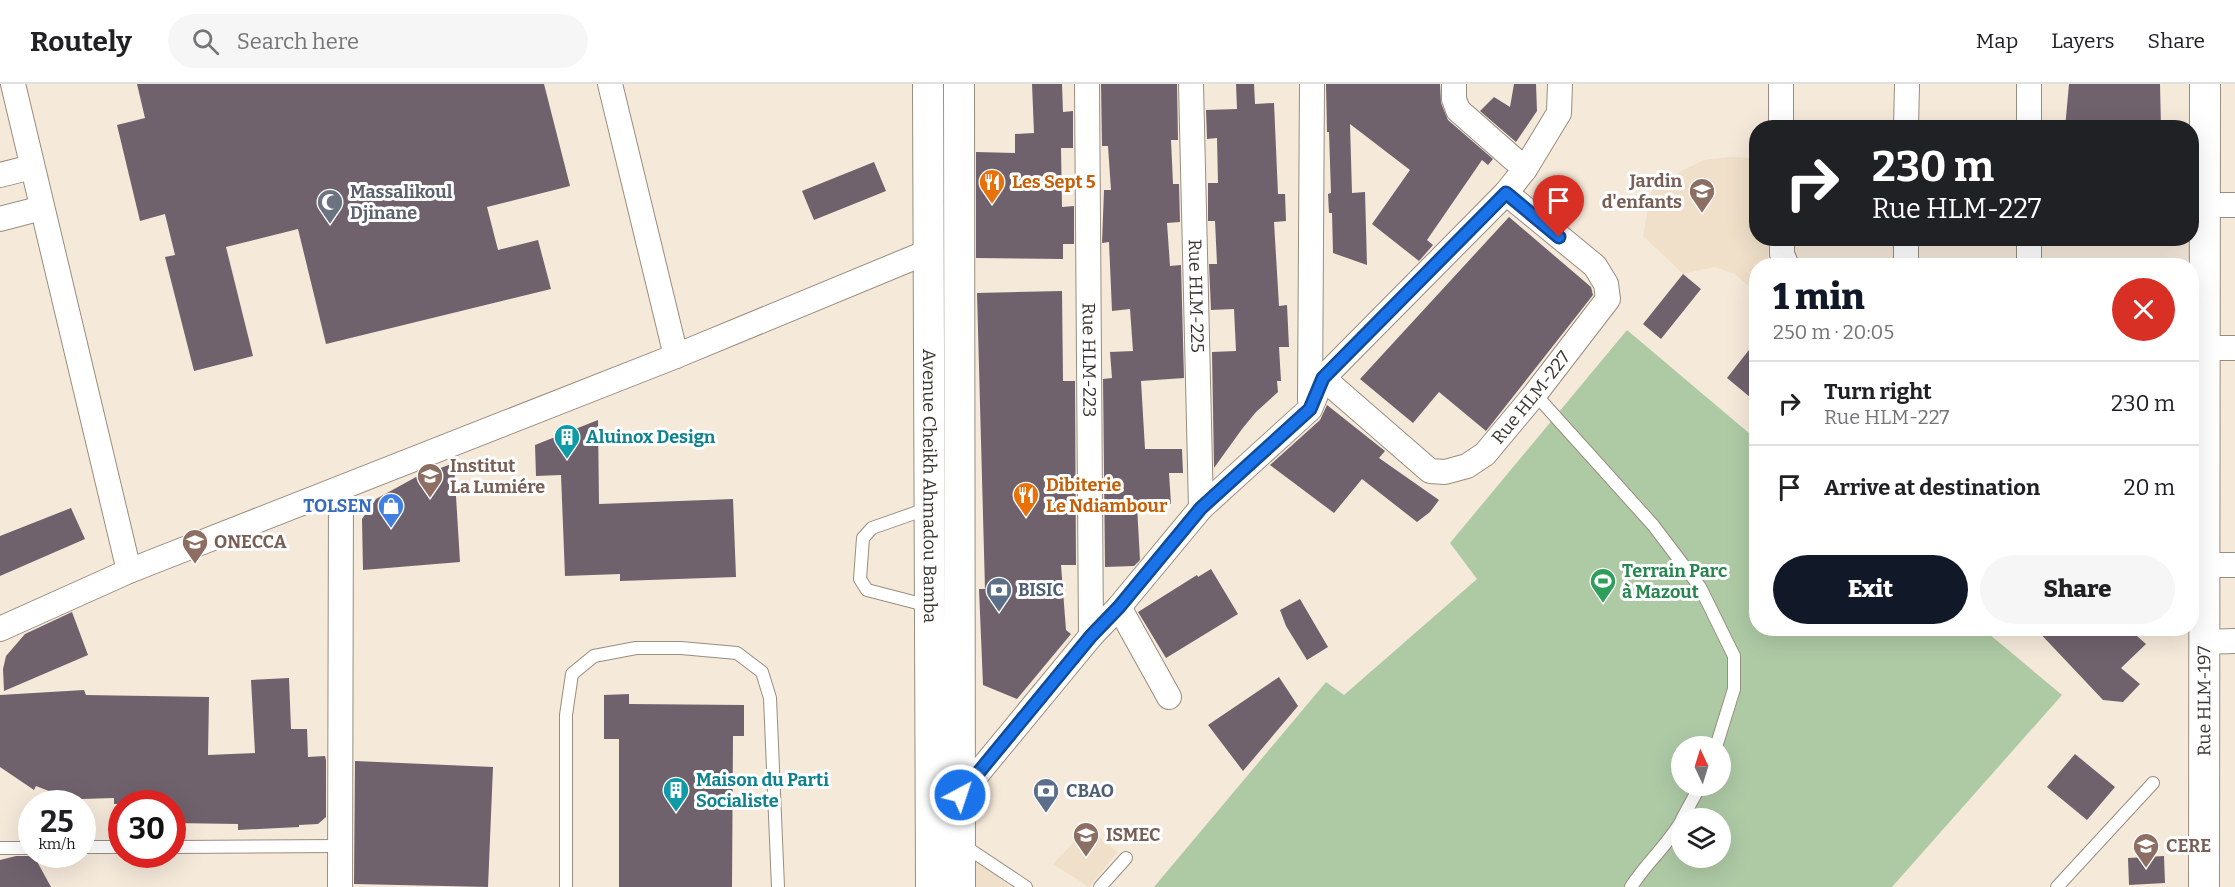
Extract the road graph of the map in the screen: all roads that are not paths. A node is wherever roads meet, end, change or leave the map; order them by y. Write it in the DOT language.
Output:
graph roads {
  1 [pos="13,84"];
  2 [pos="610,84"];
  3 [pos="928,84"];
  4 [pos="959,84"];
  5 [pos="1087,84"];
  6 [pos="1191,84"];
  7 [pos="1312,84"];
  8 [pos="1454,84"];
  9 [pos="1560,84"];
  10 [pos="1781,84"];
  11 [pos="1906,84"];
  12 [pos="2029,84"];
  13 [pos="2205,84"];
  14 [pos="1781,120"];
  15 [pos="1906,120"];
  16 [pos="2029,120"];
  17 [pos="32,167"];
  18 [pos="1525,169"];
  19 [pos="0,175"];
  20 [pos="1506,193"];
  21 [pos="2205,205"];
  22 [pos="2235,206"];
  23 [pos="42,208"];
  24 [pos="0,219"];
  25 [pos="930,251"];
  26 [pos="2205,348"];
  27 [pos="2235,348"];
  28 [pos="676,356"];
  29 [pos="1323,378"];
  30 [pos="1535,394"];
  31 [pos="1310,409"];
  32 [pos="341,489"];
  33 [pos="931,507"];
  34 [pos="1201,508"];
  35 [pos="2204,565"];
  36 [pos="2235,565"];
  37 [pos="129,571"];
  38 [pos="931,607"];
  39 [pos="1119,607"];
  40 [pos="0,629"];
  41 [pos="1091,636"];
  42 [pos="2235,641"];
  43 [pos="2204,642"];
  44 [pos="1170,697"];
  45 [pos="1719,736"];
  46 [pos="2153,783"];
  47 [pos="960,795"];
  48 [pos="1671,839"];
  49 [pos="960,843"];
  50 [pos="340,846"];
  51 [pos="186,847"];
  52 [pos="0,848"];
  53 [pos="18,848"];
  54 [pos="1126,858"];
  55 [pos="340,887"];
  56 [pos="566,887"];
  57 [pos="778,887"];
  58 [pos="931,887"];
  59 [pos="960,887"];
  60 [pos="1026,887"];
  61 [pos="1100,887"];
  62 [pos="1631,887"];
  63 [pos="2057,887"];
  64 [pos="2204,887"];
  1 -- 17 [label="street"];
  2 -- 28 [label="street"];
  3 -- 25 [label="street, Avenue Cheikh Ahmadou Bamba"];
  4 -- 47 [label="street, Avenue Cheikh Ahmadou Bamba"];
  5 -- 41 [label="street, Rue HLM-223"];
  6 -- 34 [label="street, Rue HLM-225"];
  7 -- 31 [label="street"];
  8 -- 18 [label="street"];
  9 -- 18 [label="street"];
  10 -- 14 [label="street"];
  11 -- 15 [label="street"];
  12 -- 16 [label="street"];
  13 -- 21 [label="street, Rue HLM-197"];
  17 -- 19 [label="street"];
  17 -- 23 [label="street"];
  18 -- 20 [label="street"];
  20 -- 29 [label="street"];
  20 -- 30 [label="street, Rue HLM-227"];
  21 -- 22 [label="street"];
  21 -- 26 [label="street, Rue HLM-197"];
  23 -- 24 [label="street"];
  23 -- 37 [label="street"];
  25 -- 28 [label="street"];
  25 -- 33 [label="street, Avenue Cheikh Ahmadou Bamba"];
  26 -- 27 [label="street"];
  26 -- 35 [label="street, Rue HLM-197"];
  28 -- 32 [label="street"];
  29 -- 30 [label="street, Rue HLM-227"];
  29 -- 31 [label="street"];
  30 -- 45 [label="lane"];
  31 -- 34 [label="street"];
  32 -- 37 [label="street"];
  32 -- 50 [label="street"];
  33 -- 38 [label="street, Avenue Cheikh Ahmadou Bamba"];
  33 -- 38 [label="lane"];
  34 -- 39 [label="street"];
  35 -- 36 [label="street"];
  35 -- 43 [label="street, Rue HLM-197"];
  37 -- 40 [label="street"];
  38 -- 58 [label="street, Avenue Cheikh Ahmadou Bamba"];
  39 -- 41 [label="street"];
  39 -- 44 [label="street"];
  41 -- 47 [label="street"];
  42 -- 43 [label="street"];
  43 -- 64 [label="street, Rue HLM-197"];
  46 -- 63 [label="lane"];
  47 -- 49 [label="street, Avenue Cheikh Ahmadou Bamba"];
  48 -- 62 [label="lane"];
  49 -- 59 [label="street, Avenue Cheikh Ahmadou Bamba"];
  49 -- 60 [label="lane"];
  50 -- 51 [label="lane"];
  50 -- 55 [label="street"];
  52 -- 53 [label="lane"];
  54 -- 61 [label="lane"];
  56 -- 57 [label="lane"];
}
